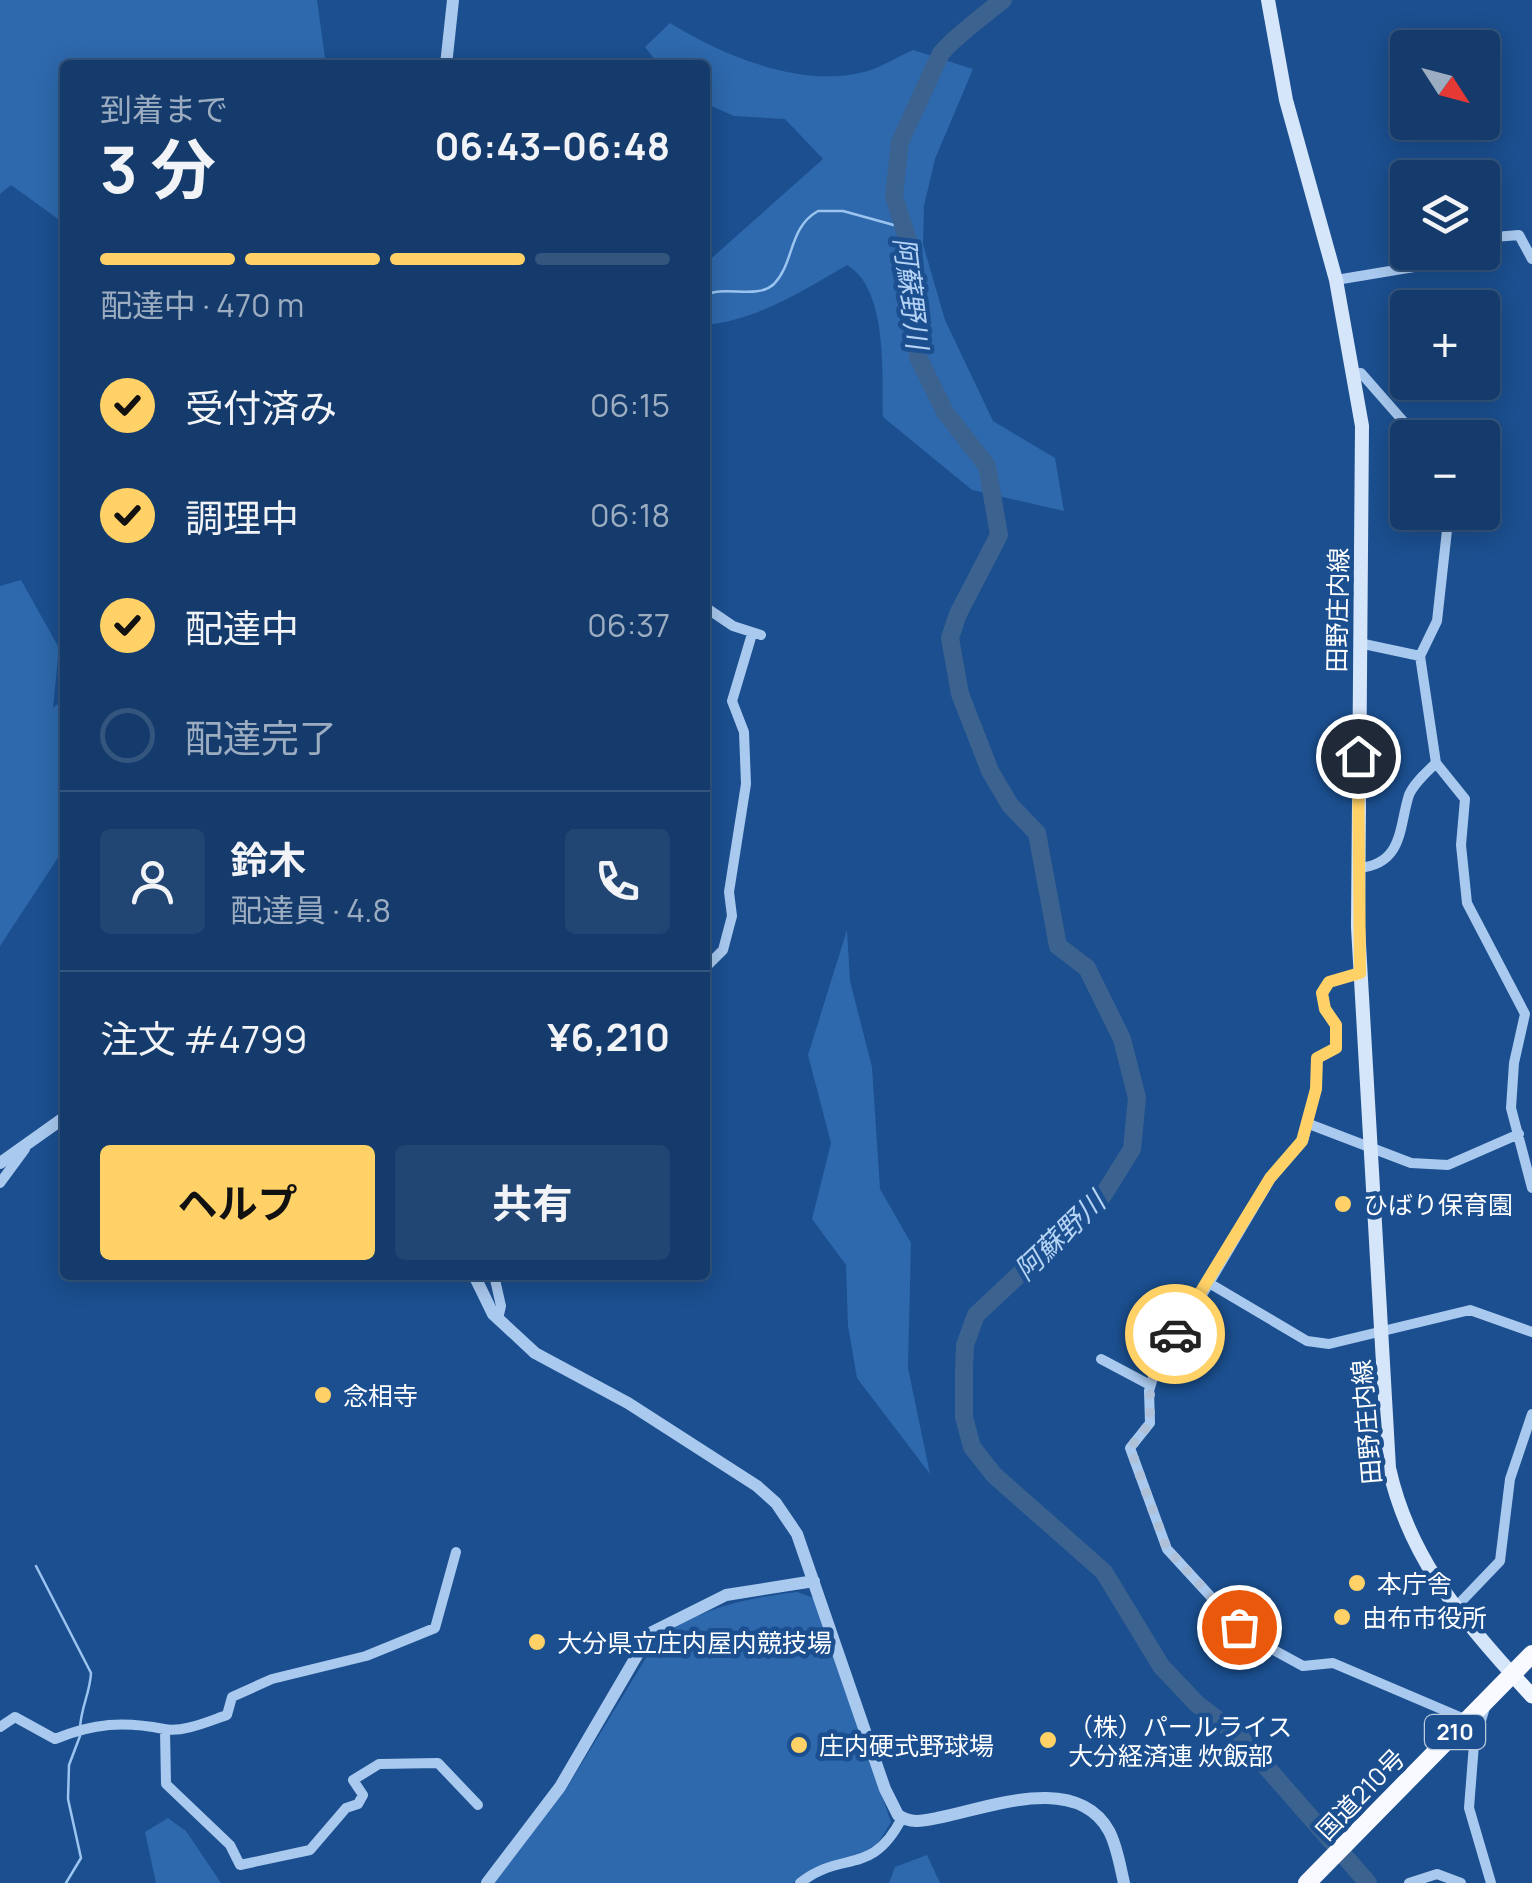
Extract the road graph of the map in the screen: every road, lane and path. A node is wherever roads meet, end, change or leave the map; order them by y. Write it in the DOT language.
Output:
graph roads {
  1 [pos="453,0"];
  2 [pos="1268,0"];
  3 [pos="447,60"];
  4 [pos="1500,237"];
  5 [pos="1532,259"];
  6 [pos="1396,270"];
  7 [pos="1336,280"];
  8 [pos="1356,374"];
  9 [pos="1403,420"];
  10 [pos="1447,530"];
  11 [pos="710,610"];
  12 [pos="1359,643"];
  13 [pos="1420,656"];
  14 [pos="1436,763"];
  15 [pos="1358,868"];
  16 [pos="710,963"];
  17 [pos="1360,973"];
  18 [pos="60,1122"];
  19 [pos="1309,1124"];
  20 [pos="1520,1134"];
  21 [pos="28,1144"];
  22 [pos="1370,1149"];
  23 [pos="0,1163"];
  24 [pos="0,1182"];
  25 [pos="1532,1188"];
  26 [pos="477,1280"];
  27 [pos="495,1280"];
  28 [pos="1209,1283"];
  29 [pos="498,1320"];
  30 [pos="1532,1332"];
  31 [pos="1380,1333"];
  32 [pos="1102,1358"];
  33 [pos="1150,1386"];
  34 [pos="1532,1414"];
  35 [pos="456,1552"];
  36 [pos="814,1581"];
  37 [pos="1454,1609"];
  38 [pos="1532,1654"];
  39 [pos="1512,1674"];
  40 [pos="1532,1696"];
  41 [pos="1489,1697"];
  42 [pos="1467,1720"];
  43 [pos="0,1728"];
  44 [pos="165,1730"];
  45 [pos="478,1805"];
  46 [pos="902,1818"];
  47 [pos="1313,1877"];
  48 [pos="487,1883"];
  49 [pos="800,1883"];
  50 [pos="1124,1883"];
  51 [pos="1409,1883"];
  52 [pos="1461,1883"];
  53 [pos="1491,1883"];
  1 -- 3 [label="street"];
  2 -- 7 [label="main road, 田野庄内線"];
  4 -- 5 [label="street"];
  6 -- 7 [label="street"];
  7 -- 8 [label="main road, 田野庄内線"];
  8 -- 9 [label="street"];
  8 -- 12 [label="main road, 田野庄内線"];
  10 -- 13 [label="street"];
  11 -- 16 [label="street"];
  12 -- 13 [label="street"];
  12 -- 15 [label="main road, 田野庄内線"];
  13 -- 14 [label="street"];
  14 -- 15 [label="street"];
  14 -- 20 [label="street"];
  15 -- 17 [label="main road, 田野庄内線"];
  17 -- 19 [label="street"];
  17 -- 22 [label="main road, 田野庄内線"];
  18 -- 21 [label="street"];
  19 -- 22 [label="street"];
  19 -- 28 [label="street"];
  20 -- 22 [label="street"];
  20 -- 25 [label="street"];
  21 -- 23 [label="street"];
  21 -- 24 [label="street"];
  22 -- 31 [label="main road, 田野庄内線"];
  26 -- 29 [label="street"];
  27 -- 29 [label="street"];
  28 -- 31 [label="street"];
  28 -- 33 [label="street"];
  29 -- 36 [label="street"];
  30 -- 31 [label="street"];
  31 -- 37 [label="main road, 田野庄内線"];
  32 -- 33 [label="street"];
  33 -- 42 [label="street"];
  34 -- 37 [label="street"];
  35 -- 44 [label="street"];
  36 -- 46 [label="street"];
  36 -- 48 [label="street"];
  37 -- 39 [label="main road, 田野庄内線"];
  38 -- 39 [label="highway, 国道210号 / 210"];
  39 -- 40 [label="main road"];
  39 -- 41 [label="highway, 国道210号 / 210"];
  41 -- 42 [label="highway, 国道210号 / 210"];
  41 -- 53 [label="street"];
  42 -- 47 [label="highway, 国道210号 / 210"];
  43 -- 44 [label="street"];
  44 -- 45 [label="street"];
  46 -- 49 [label="street"];
  46 -- 50 [label="street"];
  51 -- 52 [label="street"];
}
